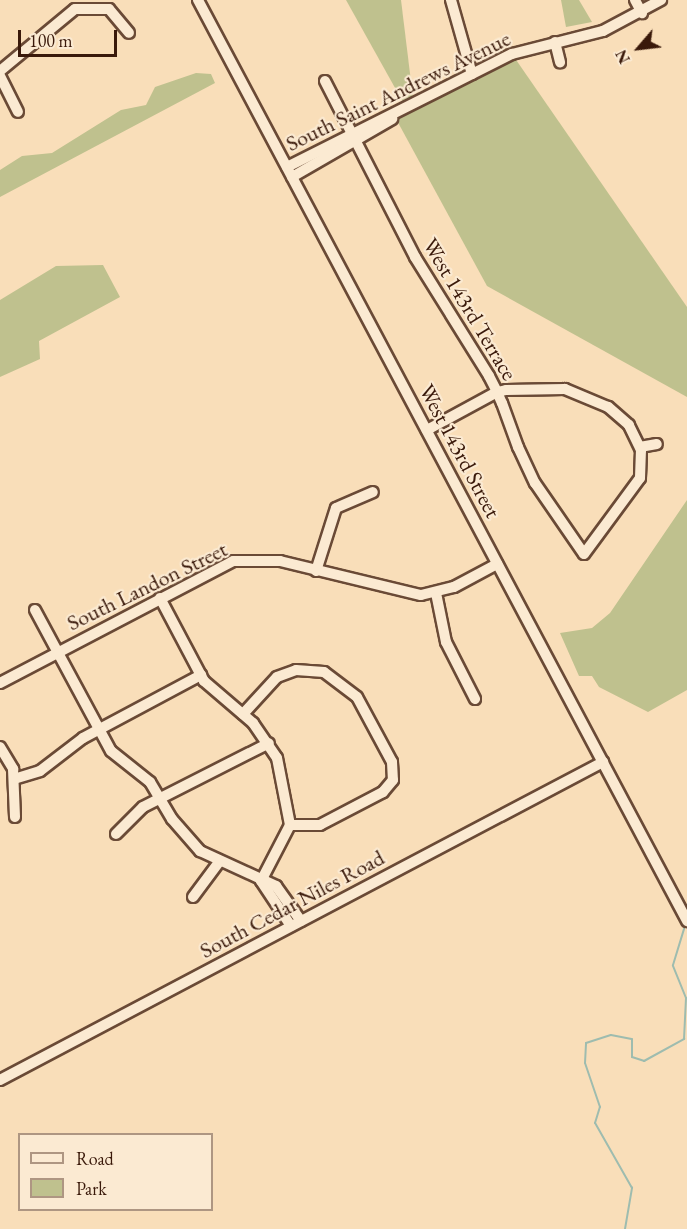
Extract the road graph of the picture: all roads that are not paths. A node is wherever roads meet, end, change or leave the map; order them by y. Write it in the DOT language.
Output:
graph roads {
  1 [pos="198,0"];
  2 [pos="451,0"];
  3 [pos="634,0"];
  4 [pos="661,0"];
  5 [pos="74,5"];
  6 [pos="642,13"];
  7 [pos="129,33"];
  8 [pos="555,42"];
  9 [pos="560,62"];
  10 [pos="0,71"];
  11 [pos="472,74"];
  12 [pos="0,76"];
  13 [pos="325,81"];
  14 [pos="18,112"];
  15 [pos="353,138"];
  16 [pos="289,172"];
  17 [pos="497,392"];
  18 [pos="427,430"];
  19 [pos="657,444"];
  20 [pos="640,447"];
  21 [pos="373,492"];
  22 [pos="497,564"];
  23 [pos="316,572"];
  24 [pos="436,593"];
  25 [pos="160,598"];
  26 [pos="35,610"];
  27 [pos="57,652"];
  28 [pos="201,675"];
  29 [pos="0,682"];
  30 [pos="475,699"];
  31 [pos="243,714"];
  32 [pos="98,730"];
  33 [pos="269,743"];
  34 [pos="0,747"];
  35 [pos="603,762"];
  36 [pos="14,779"];
  37 [pos="160,797"];
  38 [pos="15,817"];
  39 [pos="290,825"];
  40 [pos="116,834"];
  41 [pos="219,862"];
  42 [pos="261,880"];
  43 [pos="193,897"];
  44 [pos="687,921"];
  45 [pos="296,924"];
  46 [pos="0,1080"];
  1 -- 16 [label="street, West 143rd Street"];
  2 -- 11 [label="street"];
  3 -- 6 [label="street"];
  4 -- 6 [label="street, South Saint Andrews Avenue"];
  5 -- 7 [label="street"];
  5 -- 10 [label="street"];
  6 -- 8 [label="street, South Saint Andrews Avenue"];
  8 -- 9 [label="street"];
  8 -- 11 [label="street, South Saint Andrews Avenue"];
  11 -- 15 [label="street, South Saint Andrews Avenue"];
  12 -- 14 [label="street"];
  13 -- 15 [label="street, West 143rd Terrace"];
  15 -- 16 [label="street, South Saint Andrews Avenue"];
  15 -- 17 [label="street, West 143rd Terrace"];
  16 -- 18 [label="street, West 143rd Street"];
  17 -- 18 [label="street"];
  17 -- 20 [label="street"];
  17 -- 20 [label="street, West 143rd Terrace"];
  18 -- 22 [label="street, West 143rd Street"];
  19 -- 20 [label="street"];
  21 -- 23 [label="street"];
  22 -- 24 [label="street, South Landon Street"];
  22 -- 35 [label="street, West 143rd Street"];
  23 -- 24 [label="street, South Landon Street"];
  23 -- 25 [label="street, South Landon Street"];
  24 -- 30 [label="street"];
  25 -- 27 [label="street, South Landon Street"];
  25 -- 28 [label="street"];
  26 -- 27 [label="street"];
  27 -- 29 [label="street, South Landon Street"];
  27 -- 32 [label="street"];
  28 -- 31 [label="street"];
  28 -- 32 [label="street"];
  31 -- 33 [label="street"];
  31 -- 39 [label="street"];
  32 -- 36 [label="street"];
  32 -- 37 [label="street"];
  33 -- 37 [label="street"];
  33 -- 39 [label="street"];
  34 -- 36 [label="street"];
  35 -- 44 [label="street, West 143rd Street"];
  35 -- 45 [label="street, South Cedar Niles Road"];
  36 -- 38 [label="street"];
  37 -- 40 [label="street"];
  37 -- 41 [label="street"];
  39 -- 42 [label="street"];
  41 -- 42 [label="street"];
  41 -- 43 [label="street"];
  42 -- 45 [label="street"];
  45 -- 46 [label="street, South Cedar Niles Road"];
}
